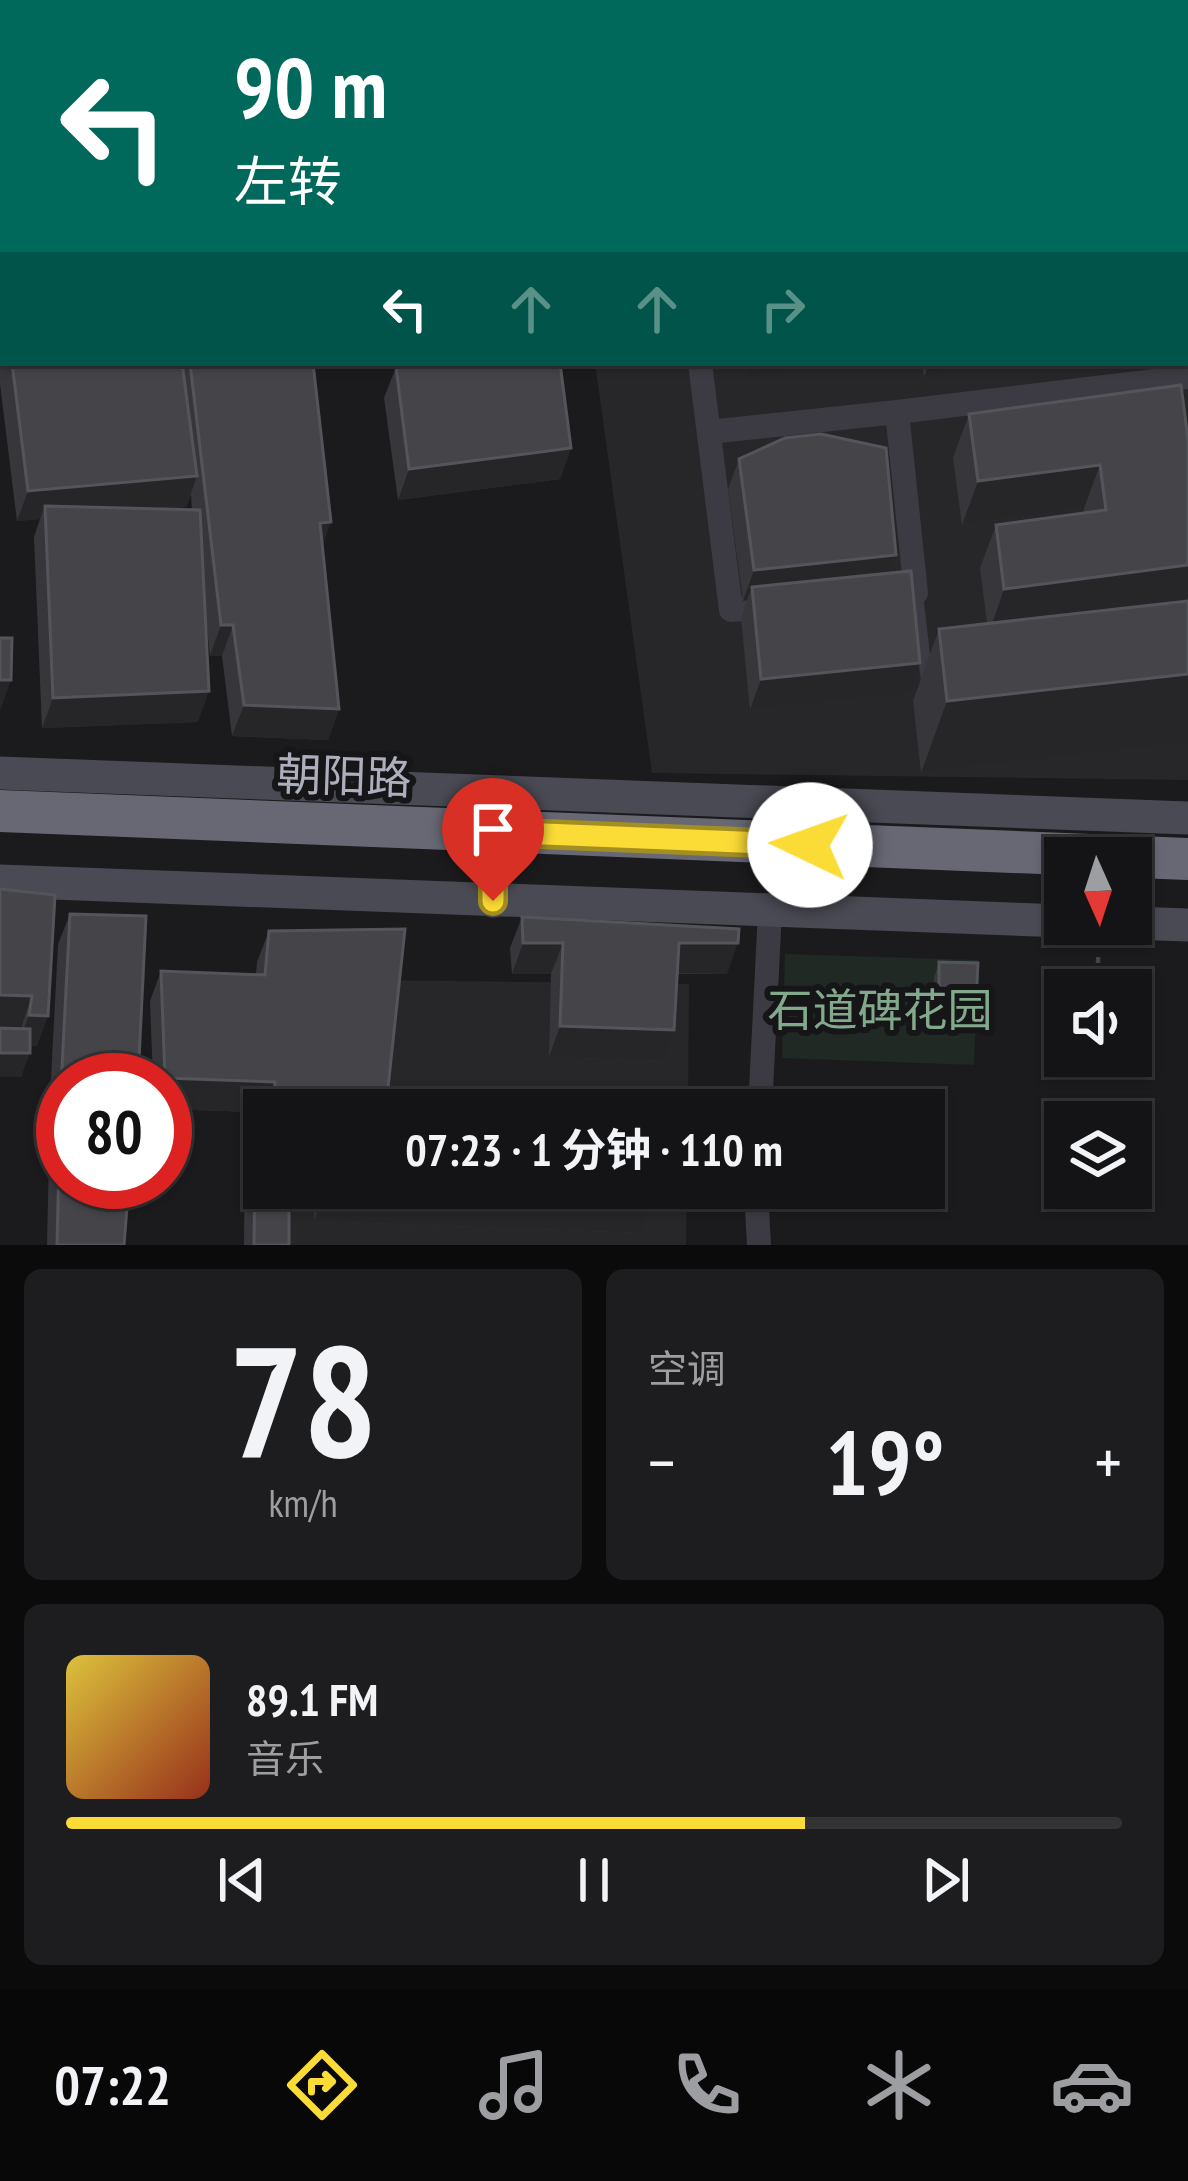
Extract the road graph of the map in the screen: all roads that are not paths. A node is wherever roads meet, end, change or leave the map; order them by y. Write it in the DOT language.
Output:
graph roads {
  1 [pos="700,366"];
  2 [pos="1188,377"];
  3 [pos="897,412"];
  4 [pos="710,432"];
  5 [pos="916,592"];
  6 [pos="847,599"];
  7 [pos="800,604"];
  8 [pos="928,692"];
  9 [pos="0,773"];
  10 [pos="0,811"];
  11 [pos="1188,818"];
  12 [pos="493,827"];
  13 [pos="0,838"];
  14 [pos="1188,859"];
  15 [pos="1044,877"];
  16 [pos="0,880"];
  17 [pos="1152,882"];
  18 [pos="1188,883"];
  19 [pos="493,901"];
  20 [pos="770,911"];
  21 [pos="1044,920"];
  22 [pos="1152,924"];
  23 [pos="1188,925"];
  24 [pos="761,1089"];
  25 [pos="757,1209"];
  26 [pos="759,1245"];
  1 -- 4 [label="street"];
  2 -- 3 [label="street"];
  3 -- 4 [label="street"];
  3 -- 5 [label="street"];
  4 -- 7 [label="street"];
  5 -- 6 [label="street"];
  5 -- 8 [label="lane"];
  9 -- 12 [label="street, 朝阳路"];
  10 -- 12 [label="highway, 朝阳路"];
  11 -- 12 [label="street, 朝阳路"];
  12 -- 13 [label="highway, 朝阳路"];
  12 -- 14 [label="highway, 朝阳路"];
  12 -- 15 [label="highway, 朝阳路"];
  12 -- 19 [label="street"];
  16 -- 19 [label="street"];
  17 -- 18 [label="highway"];
  19 -- 20 [label="street"];
  20 -- 21 [label="street"];
  20 -- 24 [label="street"];
  22 -- 23 [label="street"];
  25 -- 26 [label="street"];
}
